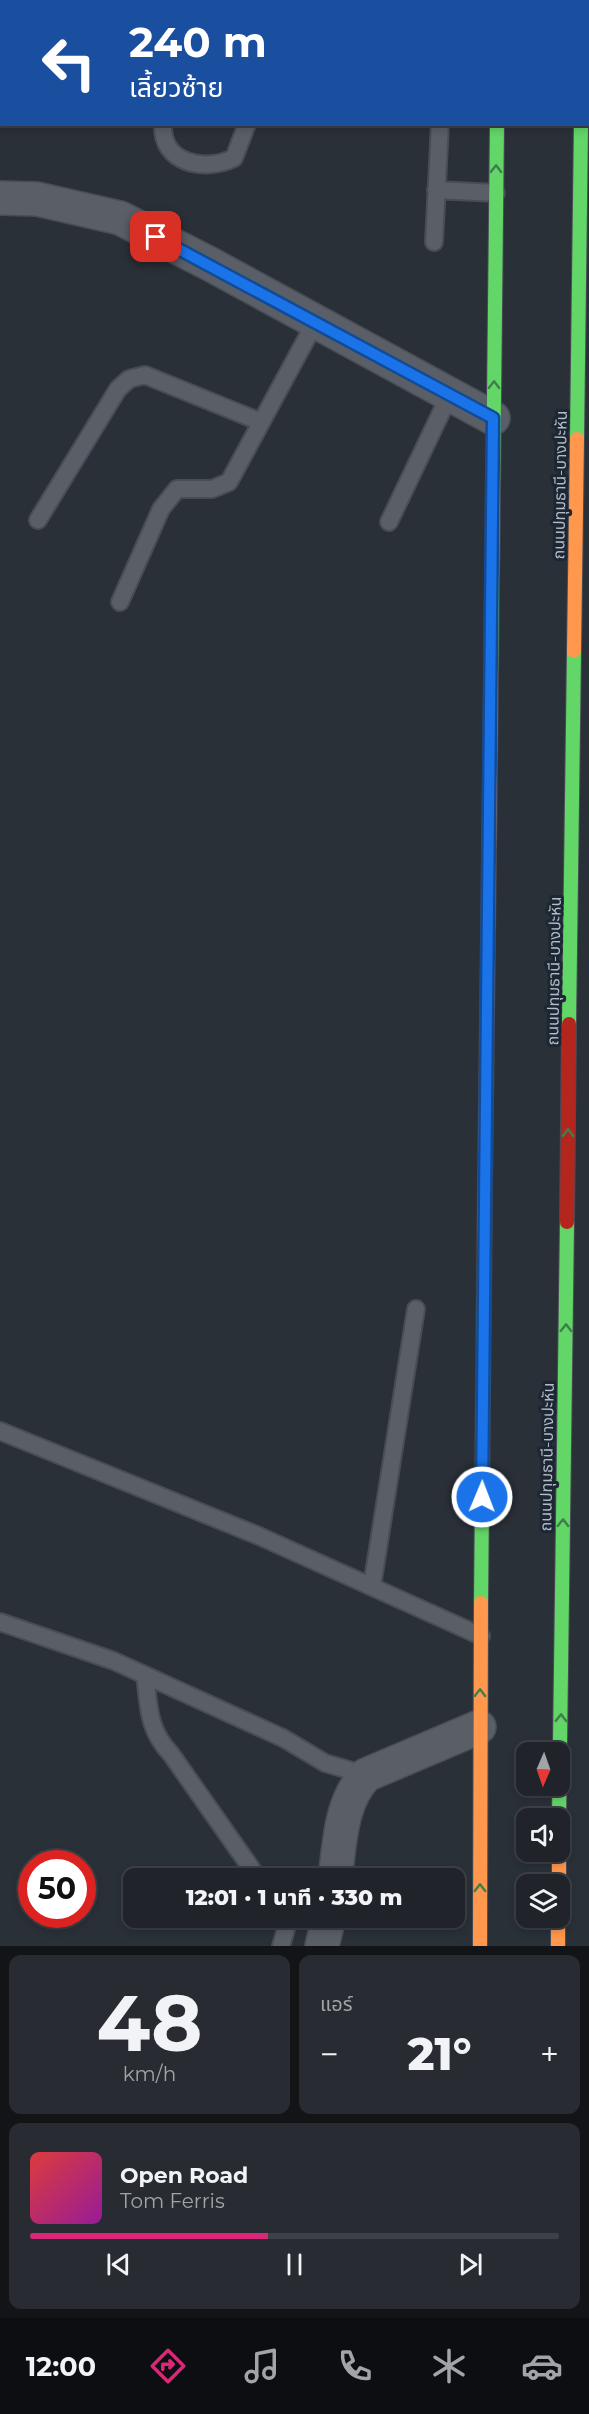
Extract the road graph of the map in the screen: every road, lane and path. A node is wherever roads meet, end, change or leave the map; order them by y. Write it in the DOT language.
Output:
graph roads {
  1 [pos="163,126"];
  2 [pos="246,126"];
  3 [pos="440,126"];
  4 [pos="496,126"];
  5 [pos="581,126"];
  6 [pos="436,190"];
  7 [pos="496,193"];
  8 [pos="0,198"];
  9 [pos="434,242"];
  10 [pos="316,321"];
  11 [pos="450,394"];
  12 [pos="493,418"];
  13 [pos="261,422"];
  14 [pos="38,520"];
  15 [pos="389,522"];
  16 [pos="120,602"];
  17 [pos="416,1309"];
  18 [pos="0,1431"];
  19 [pos="372,1586"];
  20 [pos="0,1622"];
  21 [pos="480,1636"];
  22 [pos="145,1675"];
  23 [pos="479,1726"];
  24 [pos="366,1775"];
  25 [pos="559,1808"];
  26 [pos="251,1868"];
  27 [pos="337,1868"];
  28 [pos="286,1928"];
  29 [pos="326,1928"];
  30 [pos="558,1928"];
  31 [pos="280,1946"];
  32 [pos="322,1946"];
  33 [pos="480,1946"];
  34 [pos="558,1946"];
  1 -- 2 [label="lane"];
  3 -- 6 [label="lane"];
  7 -- 4 [label="main road, one-way"];
  25 -- 5 [label="main road, ถนนปทุมธานี-บางปะหัน, one-way"];
  6 -- 7 [label="lane"];
  6 -- 9 [label="lane"];
  12 -- 7 [label="main road, one-way"];
  8 -- 10 [label="street"];
  10 -- 11 [label="street"];
  10 -- 13 [label="lane"];
  11 -- 12 [label="street"];
  11 -- 15 [label="lane"];
  12 -- 21 [label="main road"];
  13 -- 14 [label="lane"];
  13 -- 16 [label="lane"];
  17 -- 19 [label="lane"];
  18 -- 19 [label="lane"];
  19 -- 21 [label="lane"];
  20 -- 22 [label="lane"];
  23 -- 21 [label="main road, one-way"];
  22 -- 24 [label="lane"];
  22 -- 26 [label="lane"];
  23 -- 24 [label="street"];
  33 -- 23 [label="main road, one-way"];
  24 -- 27 [label="street"];
  28 -- 31 [label="lane"];
  29 -- 32 [label="street"];
  30 -- 34 [label="main road"];
}
